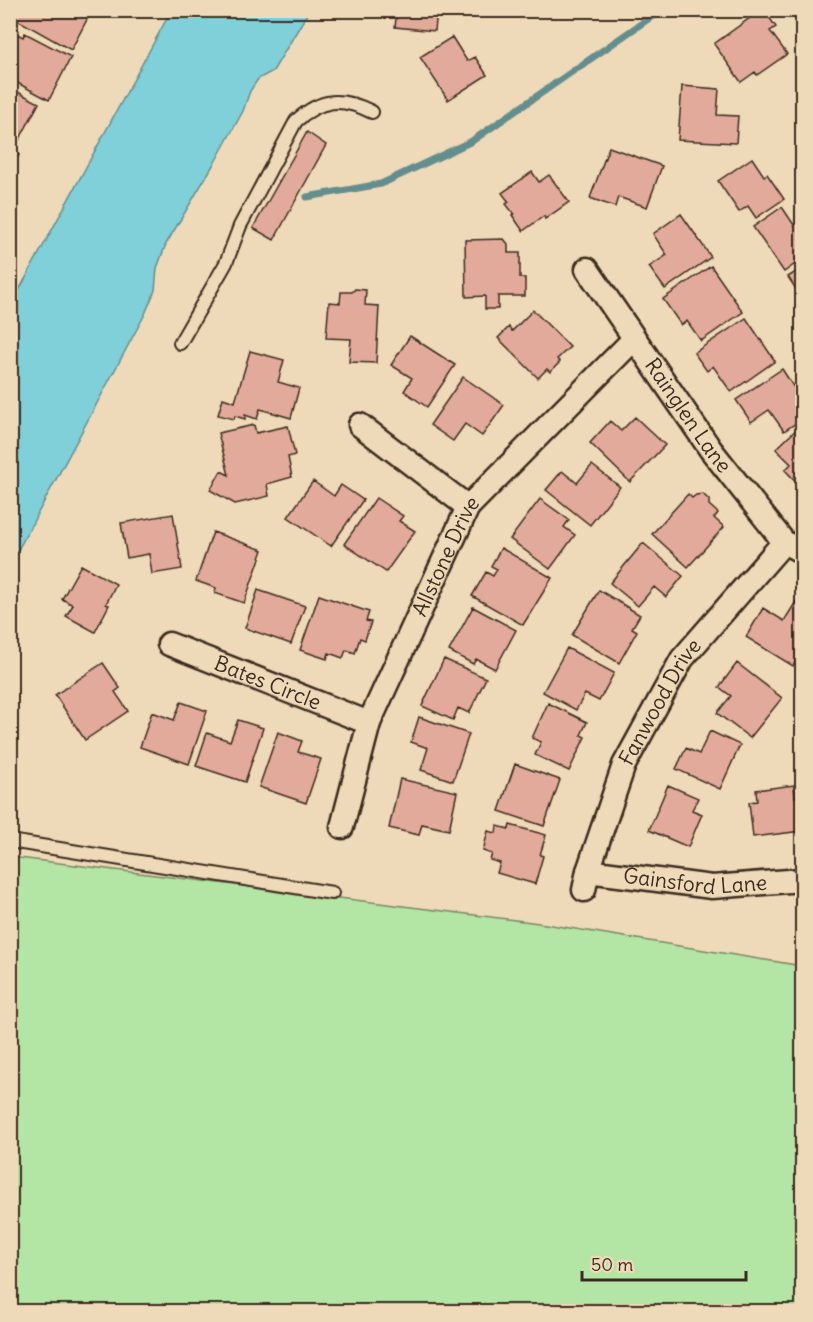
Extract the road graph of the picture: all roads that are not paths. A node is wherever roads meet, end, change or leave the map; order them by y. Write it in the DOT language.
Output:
graph roads {
  1 [pos="372,112"];
  2 [pos="587,269"];
  3 [pos="634,339"];
  4 [pos="180,343"];
  5 [pos="360,425"];
  6 [pos="468,507"];
  7 [pos="793,547"];
  8 [pos="169,644"];
  9 [pos="369,723"];
  10 [pos="342,826"];
  11 [pos="10,842"];
  12 [pos="802,880"];
  13 [pos="586,881"];
  14 [pos="332,893"];
  1 -- 4 [label="lane"];
  2 -- 3 [label="street, Rainglen Lane"];
  3 -- 6 [label="street, Allstone Drive"];
  3 -- 7 [label="street, Rainglen Lane"];
  5 -- 6 [label="street"];
  6 -- 9 [label="street, Allstone Drive"];
  7 -- 13 [label="street, Fanwood Drive"];
  8 -- 9 [label="street, Bates Circle"];
  9 -- 10 [label="street, Allstone Drive"];
  11 -- 14 [label="lane"];
  12 -- 13 [label="street, Gainsford Lane"];
}
